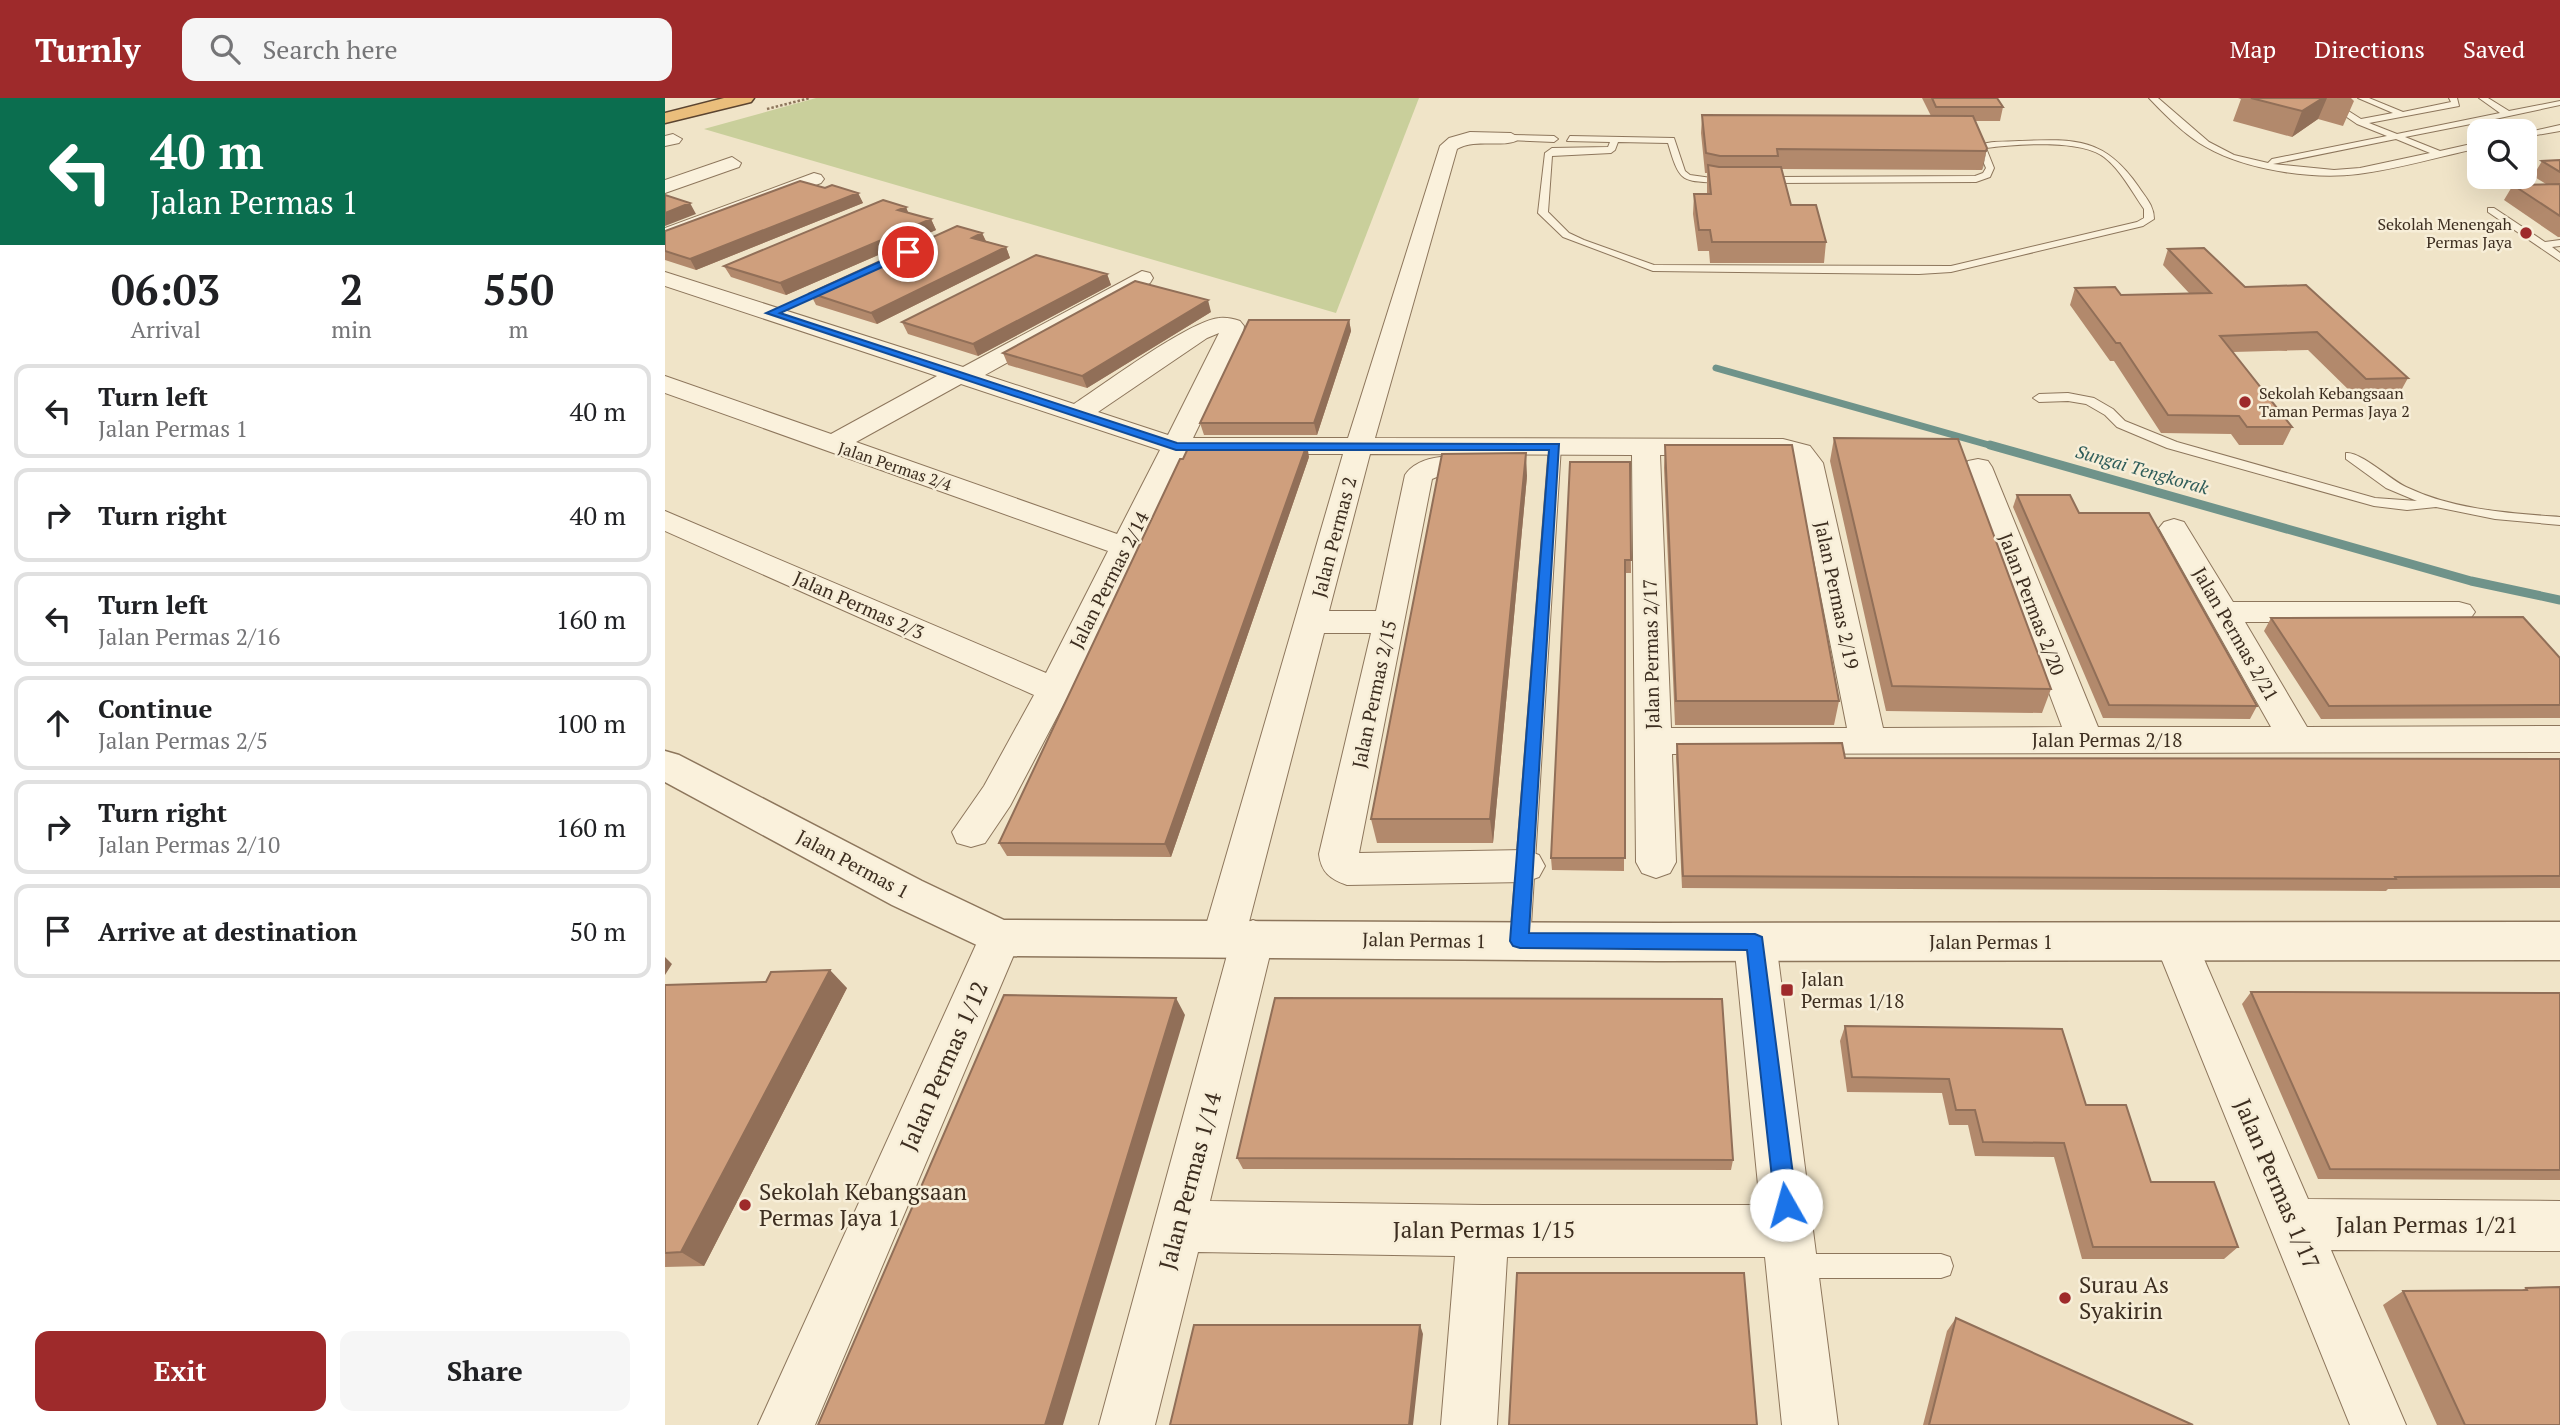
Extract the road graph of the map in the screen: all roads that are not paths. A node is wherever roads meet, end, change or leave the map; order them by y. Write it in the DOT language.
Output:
graph roads {
  1 [pos="697,98"];
  2 [pos="745,98"];
  3 [pos="2153,98"];
  4 [pos="2323,98"];
  5 [pos="2362,98"];
  6 [pos="2453,98"];
  7 [pos="2483,98"];
  8 [pos="2420,103"];
  9 [pos="2523,103"];
  10 [pos="2560,103"];
  11 [pos="665,106"];
  12 [pos="2545,106"];
  13 [pos="2433,108"];
  14 [pos="2532,108"];
  15 [pos="2560,111"];
  16 [pos="2506,113"];
  17 [pos="2402,114"];
  18 [pos="2484,117"];
  19 [pos="665,118"];
  20 [pos="2489,119"];
  21 [pos="2360,122"];
  22 [pos="2560,128"];
  23 [pos="2537,132"];
  24 [pos="2394,136"];
  25 [pos="1511,138"];
  26 [pos="1555,139"];
  27 [pos="1570,139"];
  28 [pos="1615,139"];
  29 [pos="2467,148"];
  30 [pos="2439,154"];
  31 [pos="732,163"];
  32 [pos="2262,165"];
  33 [pos="814,178"];
  34 [pos="665,187"];
  35 [pos="665,196"];
  36 [pos="2491,210"];
  37 [pos="722,213"];
  38 [pos="665,235"];
  39 [pos="2560,243"];
  40 [pos="2545,247"];
  41 [pos="2560,258"];
  42 [pos="711,274"];
  43 [pos="1142,278"];
  44 [pos="672,286"];
  45 [pos="796,302"];
  46 [pos="771,313"];
  47 [pos="888,331"];
  48 [pos="865,343"];
  49 [pos="963,375"];
  50 [pos="665,384"];
  51 [pos="2039,398"];
  52 [pos="1077,414"];
  53 [pos="833,443"];
  54 [pos="1176,446"];
  55 [pos="1359,446"];
  56 [pos="1646,446"];
  57 [pos="1555,456"];
  58 [pos="2351,456"];
  59 [pos="1978,467"];
  60 [pos="2433,503"];
  61 [pos="665,520"];
  62 [pos="2560,521"];
  63 [pos="2174,528"];
  64 [pos="1125,547"];
  65 [pos="2223,612"];
  66 [pos="2459,612"];
  67 [pos="1310,622"];
  68 [pos="1390,622"];
  69 [pos="1054,690"];
  70 [pos="2560,739"];
  71 [pos="2085,740"];
  72 [pos="2297,740"];
  73 [pos="1653,741"];
  74 [pos="1868,741"];
  75 [pos="665,765"];
  76 [pos="971,832"];
  77 [pos="1656,862"];
  78 [pos="1525,866"];
  79 [pos="1000,937"];
  80 [pos="1238,939"];
  81 [pos="1520,941"];
  82 [pos="2560,941"];
  83 [pos="1755,942"];
  84 [pos="2176,943"];
  85 [pos="2293,1224"];
  86 [pos="1178,1226"];
  87 [pos="2560,1226"];
  88 [pos="1483,1231"];
  89 [pos="1791,1248"];
  90 [pos="1941,1266"];
  91 [pos="786,1425"];
  92 [pos="1127,1425"];
  93 [pos="1469,1425"];
  94 [pos="1810,1425"];
  95 [pos="2378,1425"];
  1 -- 11 [label="highway"];
  2 -- 19 [label="highway"];
  3 -- 32 [label="lane"];
  4 -- 21 [label="lane"];
  5 -- 17 [label="lane"];
  6 -- 13 [label="lane"];
  7 -- 16 [label="lane"];
  8 -- 13 [label="lane"];
  9 -- 14 [label="lane"];
  10 -- 12 [label="lane"];
  12 -- 14 [label="lane"];
  12 -- 15 [label="lane"];
  13 -- 17 [label="lane"];
  14 -- 16 [label="lane"];
  16 -- 18 [label="lane"];
  17 -- 21 [label="lane"];
  18 -- 20 [label="lane"];
  18 -- 24 [label="lane"];
  21 -- 24 [label="lane"];
  22 -- 23 [label="lane"];
  24 -- 30 [label="lane"];
  24 -- 32 [label="lane"];
  25 -- 26 [label="lane"];
  25 -- 55 [label="street, Jalan Permas 2"];
  27 -- 28 [label="lane"];
  28 -- 28 [label="lane"];
  29 -- 30 [label="lane"];
  30 -- 32 [label="lane"];
  31 -- 34 [label="street"];
  33 -- 37 [label="street"];
  35 -- 37 [label="street"];
  36 -- 40 [label="lane"];
  37 -- 38 [label="street"];
  39 -- 40 [label="lane"];
  40 -- 41 [label="lane"];
  42 -- 44 [label="street"];
  43 -- 49 [label="street"];
  44 -- 46 [label="street"];
  45 -- 46 [label="street"];
  46 -- 48 [label="street"];
  47 -- 48 [label="street"];
  48 -- 49 [label="street"];
  49 -- 52 [label="street"];
  49 -- 53 [label="street"];
  50 -- 53 [label="street, Jalan Permas 2/4"];
  51 -- 60 [label="lane"];
  52 -- 54 [label="street"];
  52 -- 54 [label="street, Jalan Permas 2/14"];
  53 -- 64 [label="street, Jalan Permas 2/4"];
  54 -- 55 [label="street"];
  54 -- 64 [label="street, Jalan Permas 2/14"];
  55 -- 57 [label="street"];
  55 -- 67 [label="street, Jalan Permas 2"];
  56 -- 57 [label="street"];
  56 -- 73 [label="street, Jalan Permas 2/17"];
  56 -- 74 [label="street, Jalan Permas 2/19"];
  57 -- 68 [label="street, Jalan Permas 2/15"];
  57 -- 78 [label="lane"];
  58 -- 60 [label="lane"];
  59 -- 71 [label="street, Jalan Permas 2/20"];
  60 -- 62 [label="lane"];
  61 -- 69 [label="street, Jalan Permas 2/3"];
  63 -- 65 [label="street, Jalan Permas 2/21"];
  64 -- 69 [label="street, Jalan Permas 2/14"];
  65 -- 66 [label="street"];
  65 -- 72 [label="street, Jalan Permas 2/21"];
  67 -- 68 [label="street"];
  67 -- 80 [label="street, Jalan Permas 2"];
  68 -- 78 [label="street, Jalan Permas 2/15"];
  69 -- 76 [label="street, Jalan Permas 2/14"];
  70 -- 72 [label="street, Jalan Permas 2/18"];
  71 -- 72 [label="street, Jalan Permas 2/18"];
  71 -- 74 [label="street, Jalan Permas 2/18"];
  73 -- 74 [label="street, Jalan Permas 2/18"];
  73 -- 77 [label="street, Jalan Permas 2/17"];
  75 -- 79 [label="street, Jalan Permas 1"];
  78 -- 81 [label="lane"];
  79 -- 80 [label="street, Jalan Permas 1"];
  79 -- 91 [label="street, Jalan Permas 1/12"];
  80 -- 81 [label="street, Jalan Permas 1"];
  80 -- 86 [label="street, Jalan Permas 1/14"];
  81 -- 83 [label="street, Jalan Permas 1"];
  82 -- 84 [label="street, Jalan Permas 1"];
  83 -- 84 [label="street, Jalan Permas 1"];
  83 -- 89 [label="street"];
  84 -- 85 [label="street, Jalan Permas 1/17"];
  85 -- 87 [label="street, Jalan Permas 1/21"];
  85 -- 95 [label="street, Jalan Permas 1/17"];
  86 -- 88 [label="street, Jalan Permas 1/15"];
  86 -- 92 [label="street, Jalan Permas 1/14"];
  88 -- 89 [label="street, Jalan Permas 1/15"];
  88 -- 93 [label="street"];
  89 -- 90 [label="lane"];
  89 -- 94 [label="street"];
}
